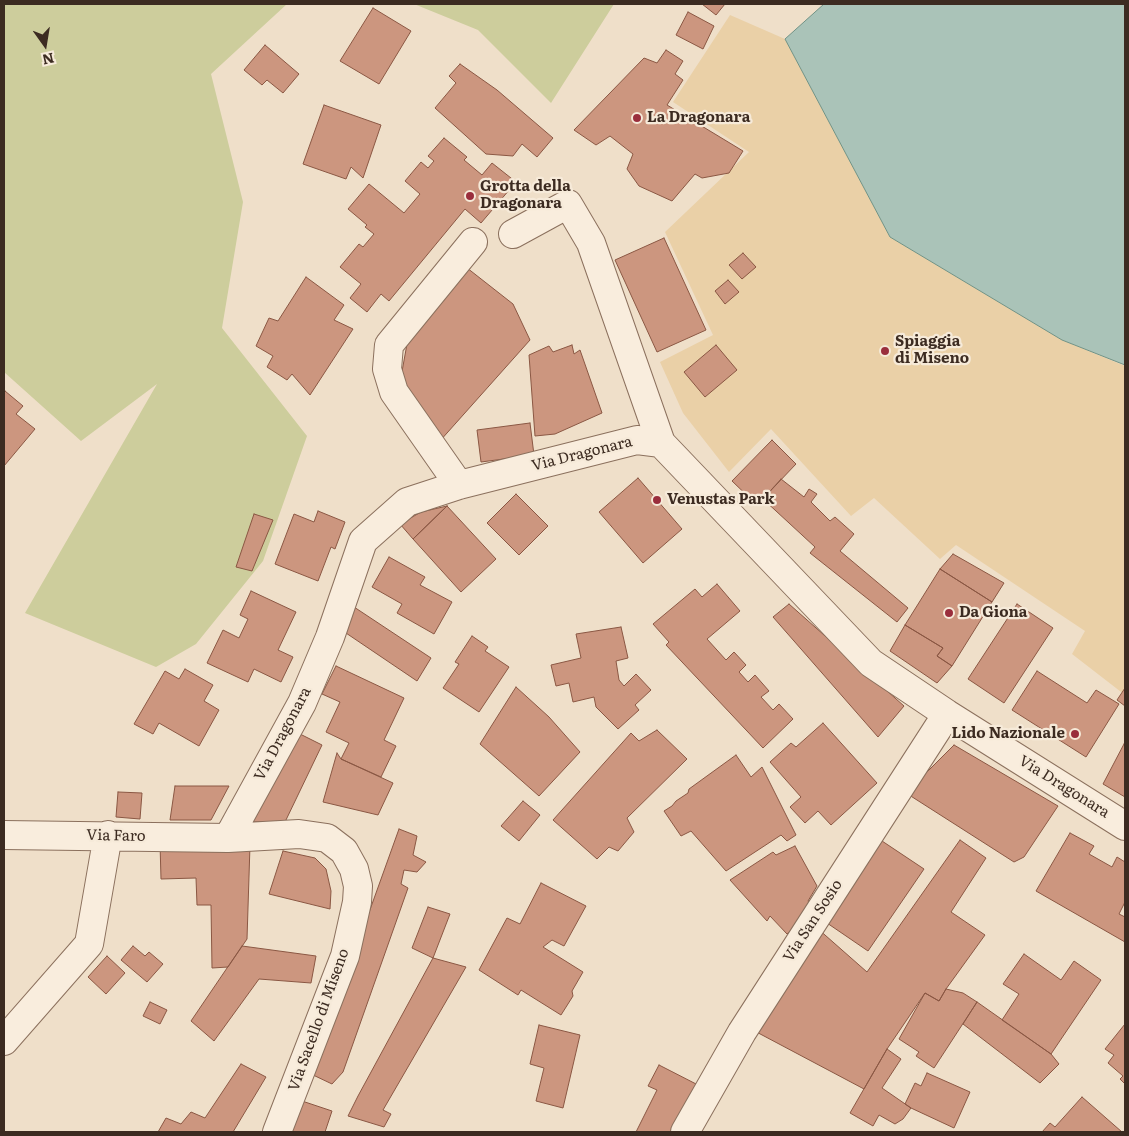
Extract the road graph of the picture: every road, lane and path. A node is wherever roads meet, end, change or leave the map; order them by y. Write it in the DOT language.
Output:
graph roads {
  1 [pos="513,234"];
  2 [pos="473,242"];
  3 [pos="661,443"];
  4 [pos="459,485"];
  5 [pos="946,714"];
  6 [pos="1125,826"];
  7 [pos="4,835"];
  8 [pos="108,835"];
  9 [pos="228,838"];
  10 [pos="4,1041"];
  11 [pos="278,1132"];
  12 [pos="685,1132"];
  1 -- 3 [label="street"];
  2 -- 4 [label="street"];
  3 -- 4 [label="street, Via Dragonara"];
  3 -- 5 [label="street, Via Dragonara"];
  4 -- 9 [label="street, Via Dragonara"];
  5 -- 6 [label="street, Via Dragonara"];
  5 -- 12 [label="street, Via San Sosio"];
  7 -- 8 [label="street, Via Faro"];
  8 -- 9 [label="street, Via Faro"];
  8 -- 10 [label="street"];
  9 -- 11 [label="street, Via Sacello di Miseno"];
}
